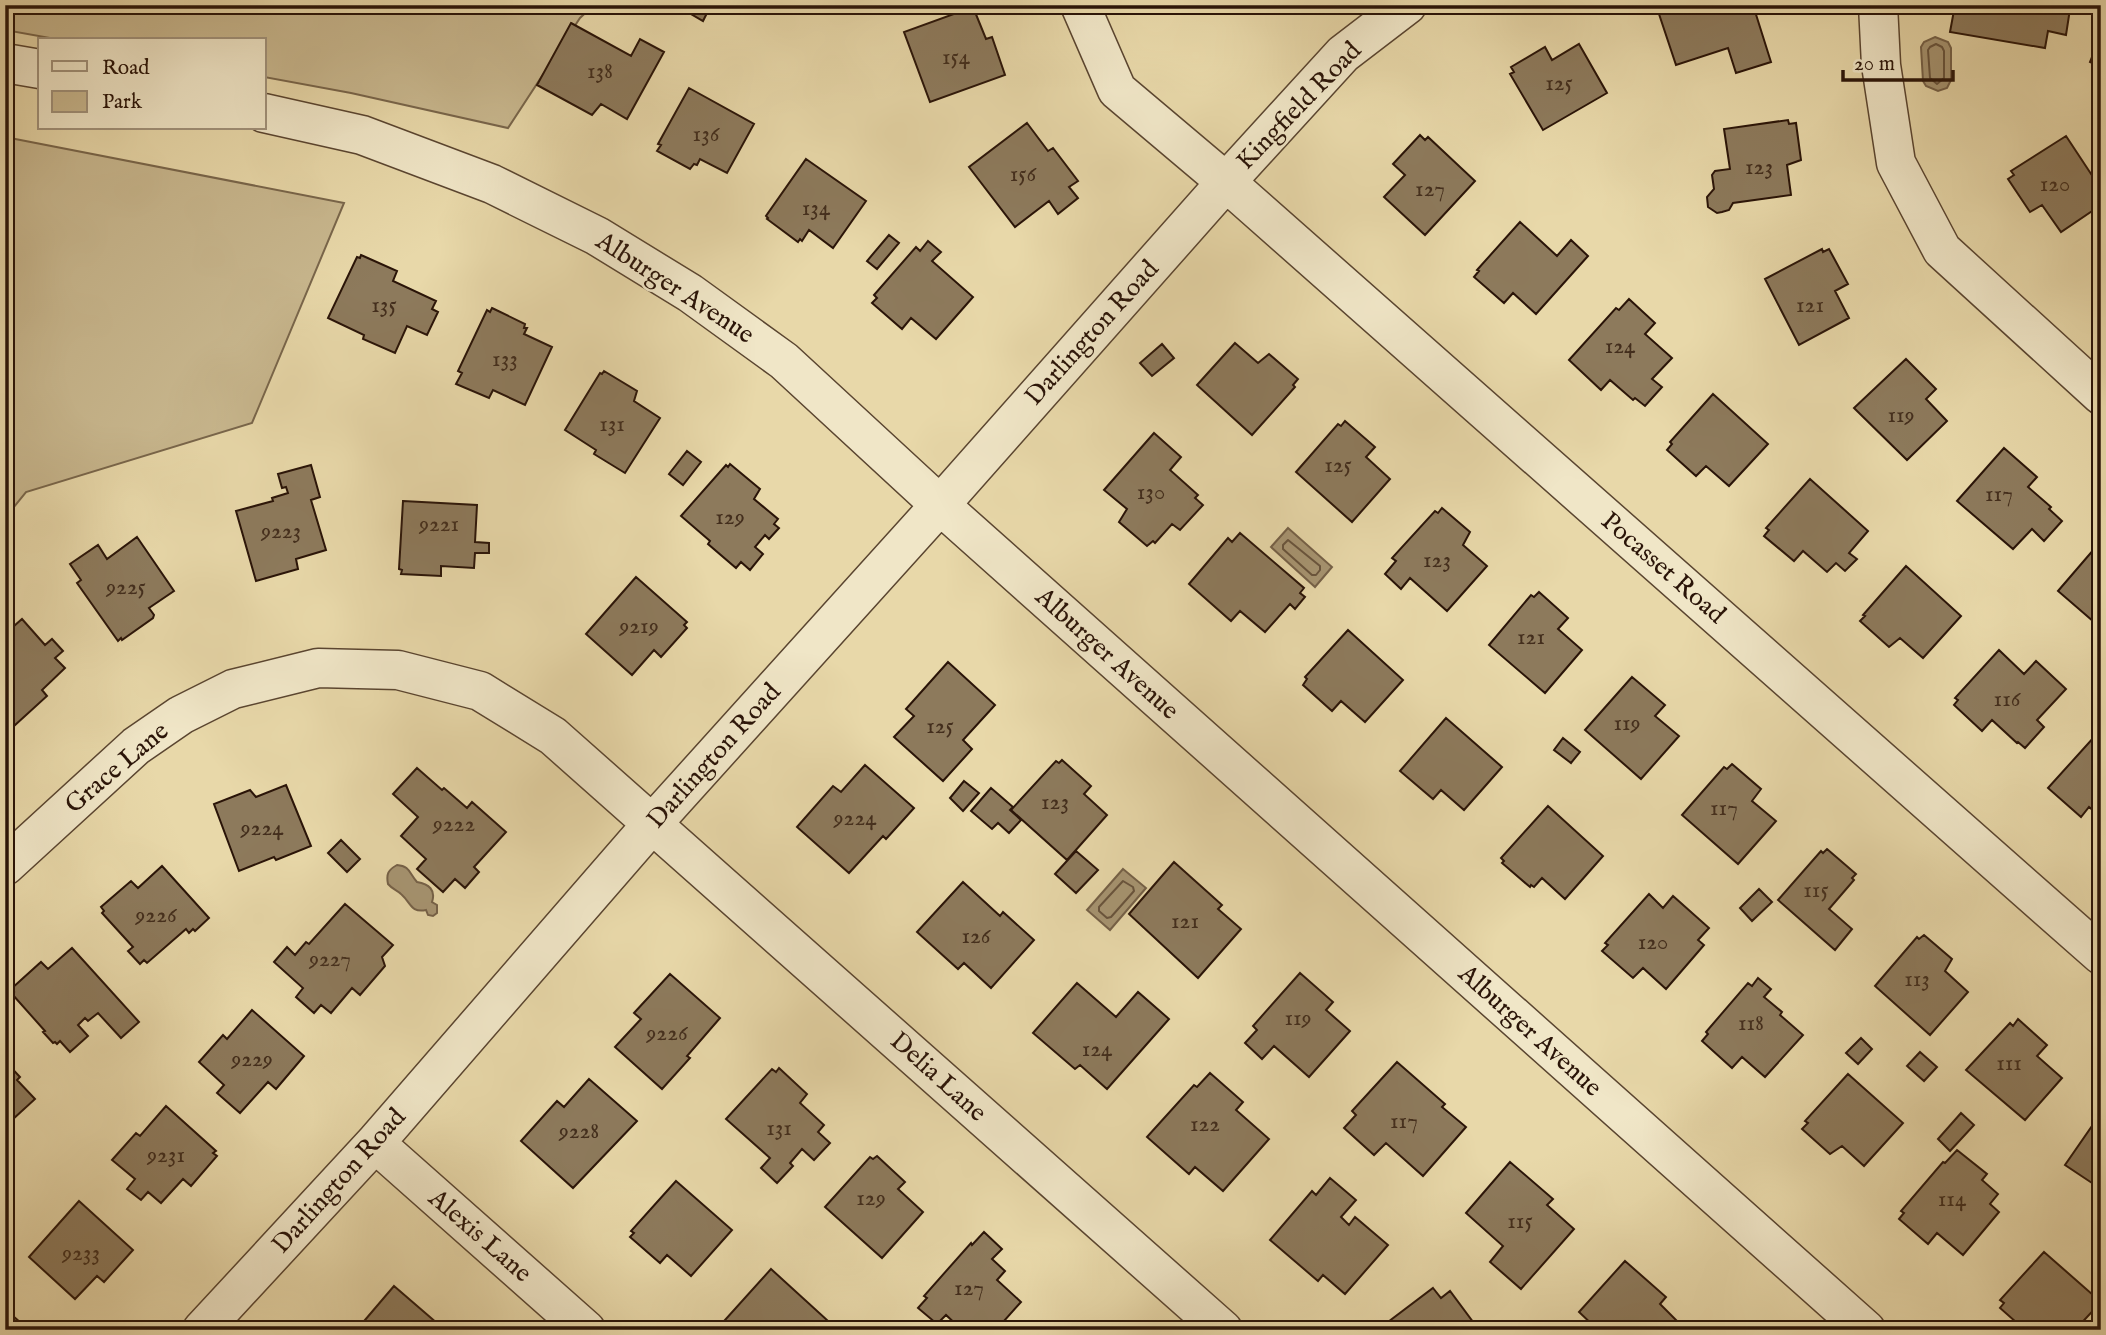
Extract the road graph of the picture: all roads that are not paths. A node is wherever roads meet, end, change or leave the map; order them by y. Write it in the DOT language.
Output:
graph roads {
  1 [pos="1080,5"];
  2 [pos="1407,5"];
  3 [pos="1878,5"];
  4 [pos="5,63"];
  5 [pos="38,69"];
  6 [pos="266,113"];
  7 [pos="1226,182"];
  8 [pos="2101,395"];
  9 [pos="940,505"];
  10 [pos="652,824"];
  11 [pos="5,866"];
  12 [pos="2101,955"];
  13 [pos="375,1143"];
  14 [pos="202,1330"];
  15 [pos="586,1330"];
  16 [pos="1223,1330"];
  17 [pos="1866,1330"];
  1 -- 7 [label="street, Pocasset Road"];
  2 -- 7 [label="street, Kingfield Road"];
  3 -- 8 [label="street"];
  4 -- 5 [label="street"];
  6 -- 9 [label="street, Alburger Avenue"];
  7 -- 9 [label="street, Darlington Road"];
  7 -- 12 [label="street, Pocasset Road"];
  9 -- 10 [label="street, Darlington Road"];
  9 -- 17 [label="street, Alburger Avenue"];
  10 -- 11 [label="street, Grace Lane"];
  10 -- 13 [label="street, Darlington Road"];
  10 -- 16 [label="street, Delia Lane"];
  13 -- 14 [label="street, Darlington Road"];
  13 -- 15 [label="street, Alexis Lane"];
}
